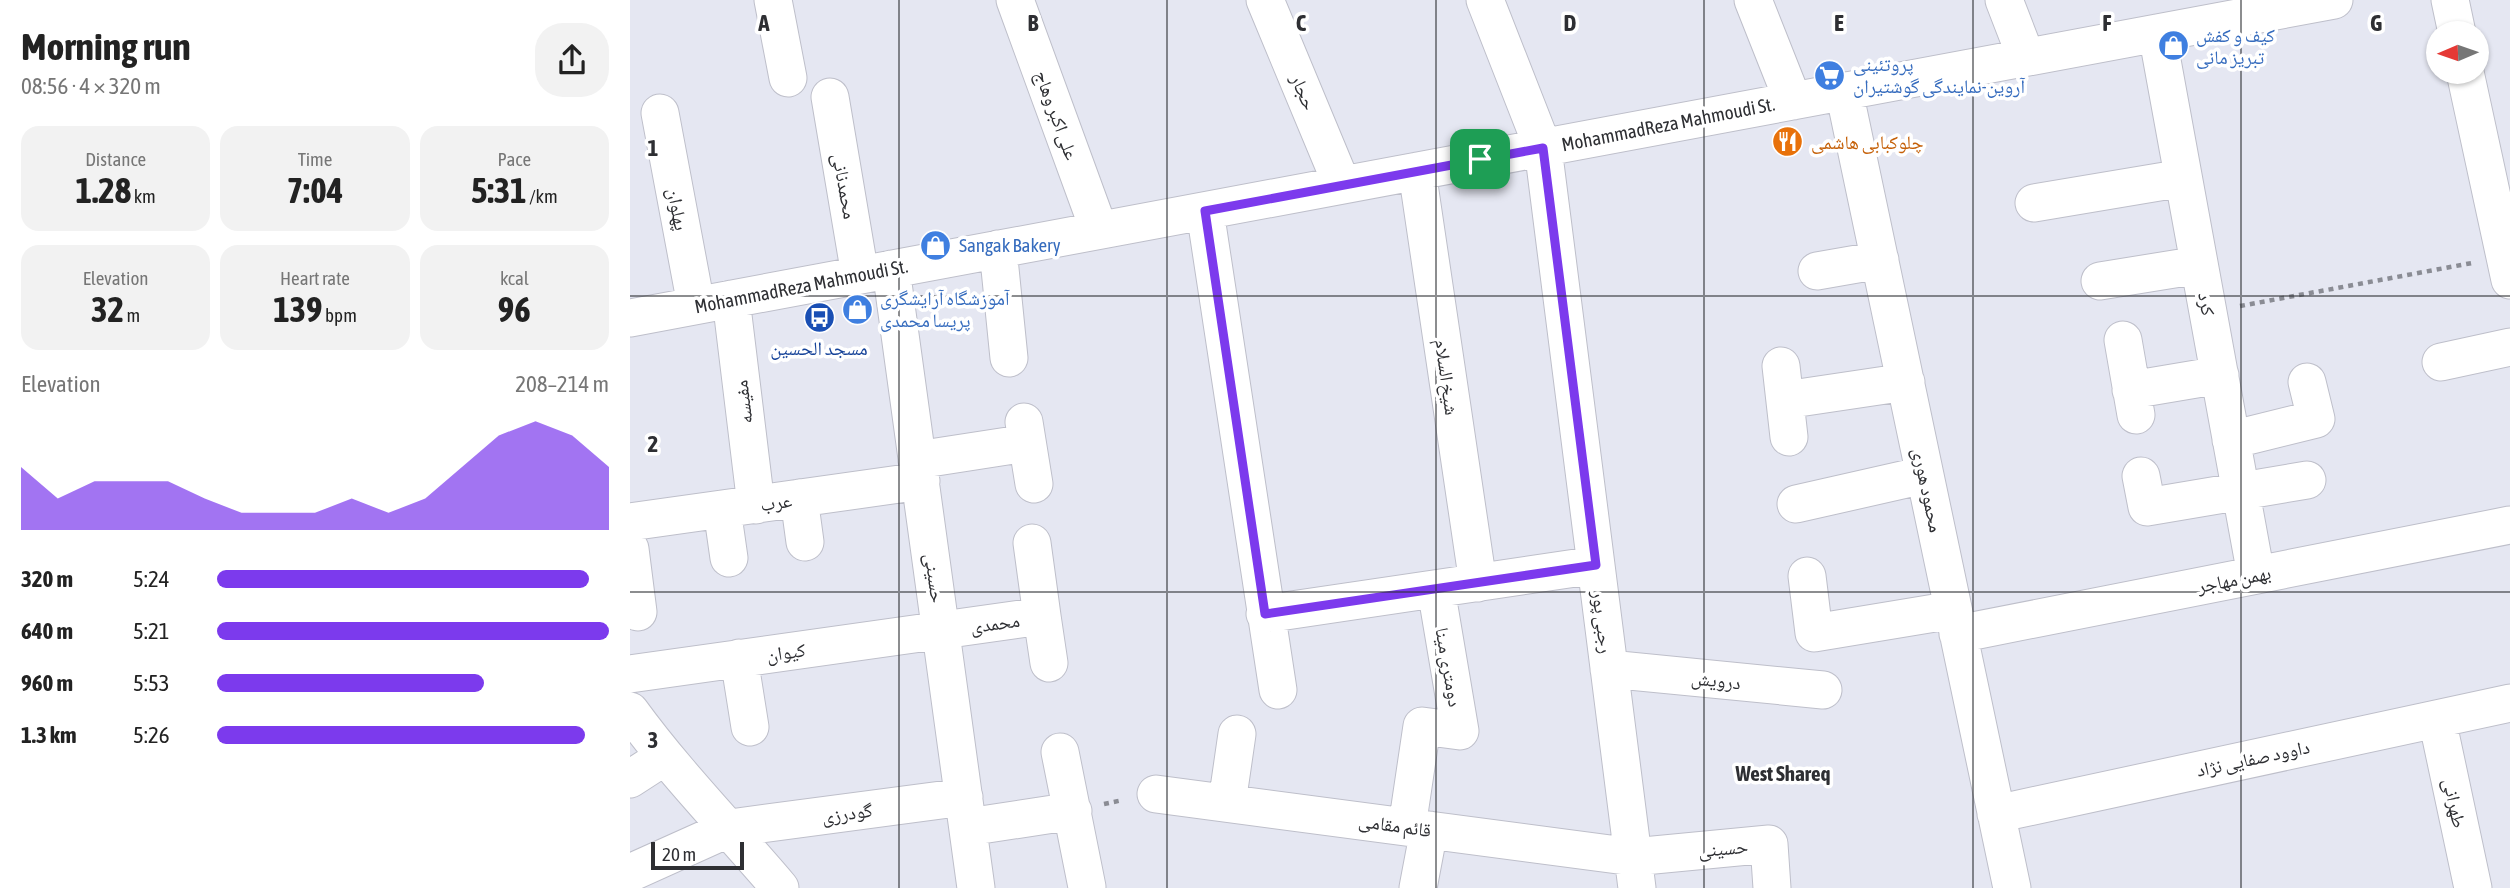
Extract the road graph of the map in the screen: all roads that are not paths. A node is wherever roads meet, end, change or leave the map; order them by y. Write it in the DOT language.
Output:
graph roads {
  1 [pos="773,0"];
  2 [pos="1015,0"];
  3 [pos="1265,0"];
  4 [pos="1485,0"];
  5 [pos="1754,0"];
  6 [pos="2004,0"];
  7 [pos="2334,0"];
  8 [pos="2450,0"];
  9 [pos="2209,11"];
  10 [pos="2454,21"];
  11 [pos="2157,33"];
  12 [pos="2026,57"];
  13 [pos="788,78"];
  14 [pos="2468,84"];
  15 [pos="1844,91"];
  16 [pos="830,97"];
  17 [pos="1793,101"];
  18 [pos="660,113"];
  19 [pos="1543,148"];
  20 [pos="1417,171"];
  21 [pos="2183,178"];
  22 [pos="1342,185"];
  23 [pos="2034,203"];
  24 [pos="1205,211"];
  25 [pos="1099,230"];
  26 [pos="998,249"];
  27 [pos="1880,260"];
  28 [pos="2199,265"];
  29 [pos="2508,269"];
  30 [pos="1817,271"];
  31 [pos="876,272"];
  32 [pos="2100,281"];
  33 [pos="714,302"];
  34 [pos="630,318"];
  35 [pos="2123,340"];
  36 [pos="2510,347"];
  37 [pos="1009,358"];
  38 [pos="2441,362"];
  39 [pos="2220,375"];
  40 [pos="1906,382"];
  41 [pos="2307,382"];
  42 [pos="1789,437"];
  43 [pos="2231,440"];
  44 [pos="919,470"];
  45 [pos="1924,475"];
  46 [pos="2141,476"];
  47 [pos="2308,480"];
  48 [pos="1034,484"];
  49 [pos="2239,492"];
  50 [pos="799,498"];
  51 [pos="1796,504"];
  52 [pos="739,507"];
  53 [pos="630,523"];
  54 [pos="2510,525"];
  55 [pos="805,542"];
  56 [pos="1032,543"];
  57 [pos="630,549"];
  58 [pos="729,558"];
  59 [pos="1596,565"];
  60 [pos="2256,575"];
  61 [pos="1807,576"];
  62 [pos="1478,583"];
  63 [pos="1436,589"];
  64 [pos="638,612"];
  65 [pos="1265,614"];
  66 [pos="1042,616"];
  67 [pos="1956,622"];
  68 [pos="942,631"];
  69 [pos="739,658"];
  70 [pos="1049,663"];
  71 [pos="1609,669"];
  72 [pos="630,674"];
  73 [pos="1278,690"];
  74 [pos="1822,690"];
  75 [pos="2510,703"];
  76 [pos="630,710"];
  77 [pos="2437,719"];
  78 [pos="750,727"];
  79 [pos="1237,734"];
  80 [pos="1060,752"];
  81 [pos="664,757"];
  82 [pos="630,779"];
  83 [pos="1156,794"];
  84 [pos="1227,803"];
  85 [pos="1073,811"];
  86 [pos="966,812"];
  87 [pos="1996,814"];
  88 [pos="730,828"];
  89 [pos="1418,828"];
  90 [pos="1635,872"];
  91 [pos="630,873"];
  92 [pos="1087,887"];
  93 [pos="780,888"];
  94 [pos="976,888"];
  95 [pos="1418,888"];
  96 [pos="1772,888"];
  97 [pos="2012,888"];
  98 [pos="2473,888"];
  1 -- 13 [label="street"];
  2 -- 25 [label="street, علی اکبر وهاج"];
  3 -- 22 [label="street, حجار"];
  4 -- 19 [label="street, رجبی پور"];
  5 -- 17 [label="street"];
  6 -- 12 [label="street"];
  7 -- 9 [label="street, MohammadReza Mahmoudi St."];
  8 -- 10 [label="street"];
  9 -- 11 [label="street, MohammadReza Mahmoudi St."];
  11 -- 12 [label="street, MohammadReza Mahmoudi St."];
  11 -- 21 [label="street, کرد"];
  12 -- 15 [label="street, MohammadReza Mahmoudi St."];
  14 -- 29 [label="street"];
  15 -- 17 [label="street, MohammadReza Mahmoudi St."];
  15 -- 27 [label="street, محمود هوری"];
  16 -- 31 [label="street, محمدنانی"];
  17 -- 19 [label="street, MohammadReza Mahmoudi St."];
  18 -- 33 [label="street, پهلوان"];
  19 -- 20 [label="street, MohammadReza Mahmoudi St."];
  19 -- 59 [label="street, رجبی پور"];
  20 -- 22 [label="street, MohammadReza Mahmoudi St."];
  20 -- 62 [label="street, شیخ السلام"];
  21 -- 23 [label="street"];
  21 -- 28 [label="street, کرد"];
  22 -- 24 [label="street, MohammadReza Mahmoudi St."];
  24 -- 25 [label="street, MohammadReza Mahmoudi St."];
  24 -- 65 [label="street"];
  25 -- 26 [label="street, MohammadReza Mahmoudi St."];
  26 -- 31 [label="street, MohammadReza Mahmoudi St."];
  26 -- 37 [label="street"];
  27 -- 30 [label="street"];
  27 -- 40 [label="street, محمود هوری"];
  28 -- 32 [label="street"];
  28 -- 39 [label="street, کرد"];
  31 -- 33 [label="street, MohammadReza Mahmoudi St."];
  31 -- 44 [label="street, حسینی"];
  33 -- 34 [label="street, MohammadReza Mahmoudi St."];
  33 -- 52 [label="street, مفیسه"];
  35 -- 39 [label="street"];
  36 -- 38 [label="street"];
  39 -- 43 [label="street, کرد"];
  40 -- 42 [label="street"];
  40 -- 45 [label="street, محمود هوری"];
  41 -- 43 [label="street"];
  43 -- 49 [label="street, کرد"];
  44 -- 48 [label="street, عرب"];
  44 -- 50 [label="street, عرب"];
  44 -- 68 [label="street, حسینی"];
  45 -- 51 [label="street"];
  45 -- 67 [label="street, محمود هوری"];
  46 -- 49 [label="street"];
  47 -- 49 [label="street"];
  49 -- 60 [label="street, کرد"];
  50 -- 52 [label="street, عرب"];
  50 -- 55 [label="street"];
  52 -- 53 [label="street, عرب"];
  52 -- 58 [label="street, مفیسه"];
  54 -- 60 [label="street, بهمن مهاجر"];
  56 -- 66 [label="street"];
  57 -- 64 [label="street"];
  59 -- 62 [label="street"];
  59 -- 71 [label="street, رجبی پور"];
  60 -- 67 [label="street, بهمن مهاجر"];
  61 -- 67 [label="street"];
  62 -- 63 [label="street"];
  63 -- 65 [label="street"];
  63 -- 89 [label="street, دومتری مینا"];
  65 -- 73 [label="street"];
  66 -- 68 [label="street, محمدی"];
  66 -- 70 [label="street, محمدی"];
  67 -- 87 [label="street, محمود هوری"];
  68 -- 69 [label="street, کیوان"];
  68 -- 86 [label="street, حسینی"];
  69 -- 72 [label="street, کیوان"];
  69 -- 78 [label="street"];
  71 -- 74 [label="street, درویش"];
  71 -- 90 [label="street, رجبی پور"];
  75 -- 77 [label="street, داوود صفایی نژاد"];
  76 -- 81 [label="street"];
  77 -- 87 [label="street, داوود صفایی نژاد"];
  77 -- 98 [label="street, طهرانی"];
  79 -- 84 [label="street"];
  80 -- 85 [label="street"];
  81 -- 82 [label="street"];
  81 -- 88 [label="street"];
  83 -- 84 [label="street, قائم مقامی"];
  84 -- 89 [label="street, قائم مقامی"];
  85 -- 86 [label="street"];
  85 -- 92 [label="street"];
  86 -- 88 [label="street, گودرزی"];
  86 -- 94 [label="street, حسینی"];
  87 -- 97 [label="street, محمود هوری"];
  88 -- 91 [label="street, گودرزی"];
  88 -- 93 [label="street"];
  89 -- 90 [label="street, قائم مقامی"];
  89 -- 95 [label="street"];
  90 -- 96 [label="street, حسینی"];
}
